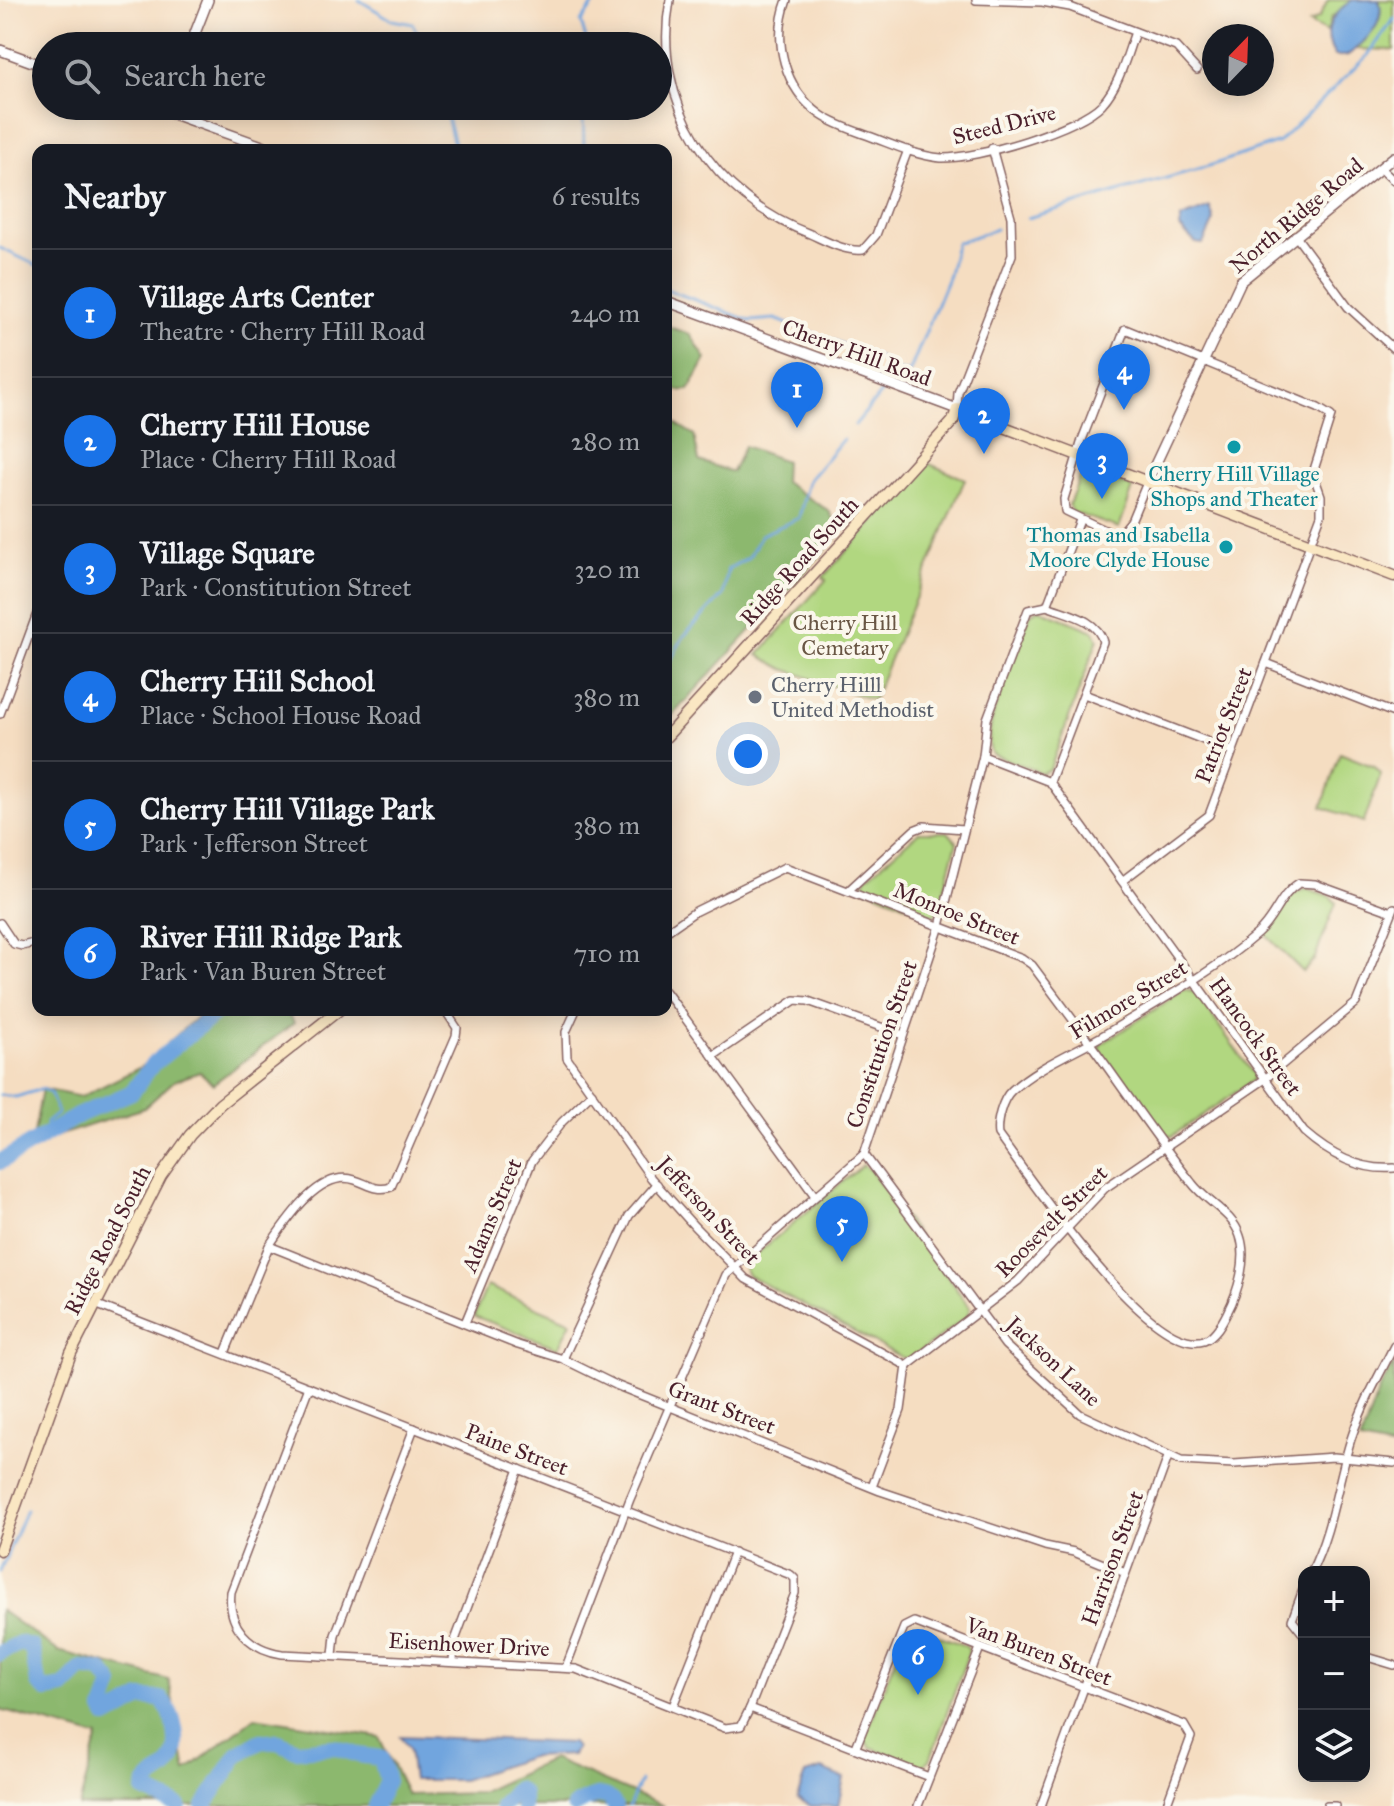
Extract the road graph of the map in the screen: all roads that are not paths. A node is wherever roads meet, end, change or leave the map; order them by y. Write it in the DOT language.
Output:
graph roads {
  1 [pos="208,0"];
  2 [pos="670,0"];
  3 [pos="787,0"];
  4 [pos="976,0"];
  5 [pos="195,32"];
  6 [pos="665,32"];
  7 [pos="1135,32"];
  8 [pos="0,50"];
  9 [pos="32,62"];
  10 [pos="1197,70"];
  11 [pos="672,76"];
  12 [pos="196,120"];
  13 [pos="258,144"];
  14 [pos="992,148"];
  15 [pos="908,150"];
  16 [pos="1394,157"];
  17 [pos="1380,168"];
  18 [pos="1394,181"];
  19 [pos="1295,235"];
  20 [pos="672,303"];
  21 [pos="1394,349"];
  22 [pos="1203,362"];
  23 [pos="957,409"];
  24 [pos="1078,454"];
  25 [pos="1148,480"];
  26 [pos="1080,520"];
  27 [pos="1310,544"];
  28 [pos="1394,576"];
  29 [pos="1047,606"];
  30 [pos="32,627"];
  31 [pos="1266,663"];
  32 [pos="1084,694"];
  33 [pos="1394,713"];
  34 [pos="0,714"];
  35 [pos="672,730"];
  36 [pos="1232,751"];
  37 [pos="983,756"];
  38 [pos="1050,782"];
  39 [pos="964,829"];
  40 [pos="1122,881"];
  41 [pos="850,889"];
  42 [pos="1393,910"];
  43 [pos="0,923"];
  44 [pos="940,926"];
  45 [pos="672,928"];
  46 [pos="32,944"];
  47 [pos="1194,981"];
  48 [pos="672,1000"];
  49 [pos="331,1016"];
  50 [pos="448,1016"];
  51 [pos="573,1016"];
  52 [pos="903,1035"];
  53 [pos="1090,1043"];
  54 [pos="713,1056"];
  55 [pos="1265,1079"];
  56 [pos="592,1093"];
  57 [pos="1165,1146"];
  58 [pos="864,1154"];
  59 [pos="1394,1168"];
  60 [pos="657,1184"];
  61 [pos="815,1196"];
  62 [pos="1068,1229"];
  63 [pos="269,1246"];
  64 [pos="733,1267"];
  65 [pos="95,1304"];
  66 [pos="979,1313"];
  67 [pos="465,1323"];
  68 [pos="1394,1346"];
  69 [pos="225,1353"];
  70 [pos="563,1359"];
  71 [pos="907,1366"];
  72 [pos="309,1387"];
  73 [pos="669,1407"];
  74 [pos="414,1428"];
  75 [pos="1168,1457"];
  76 [pos="1345,1457"];
  77 [pos="1394,1463"];
  78 [pos="519,1469"];
  79 [pos="872,1487"];
  80 [pos="626,1509"];
  81 [pos="0,1550"];
  82 [pos="734,1552"];
  83 [pos="1314,1566"];
  84 [pos="1123,1572"];
  85 [pos="1298,1608"];
  86 [pos="1298,1630"];
  87 [pos="980,1648"];
  88 [pos="333,1655"];
  89 [pos="1370,1658"];
  90 [pos="453,1662"];
  91 [pos="1394,1665"];
  92 [pos="566,1667"];
  93 [pos="1085,1687"];
  94 [pos="673,1706"];
  95 [pos="750,1708"];
  96 [pos="856,1747"];
  97 [pos="929,1777"];
  98 [pos="918,1806"];
  99 [pos="1041,1806"];
  100 [pos="1166,1806"];
  101 [pos="1327,1806"];
  102 [pos="1335,1806"];
  1 -- 5 [label="street"];
  2 -- 6 [label="street"];
  3 -- 15 [label="street, Steed Drive"];
  4 -- 7 [label="street"];
  7 -- 10 [label="street"];
  7 -- 14 [label="street, Steed Drive"];
  8 -- 9 [label="street"];
  11 -- 15 [label="street"];
  12 -- 13 [label="street"];
  14 -- 15 [label="street, Steed Drive"];
  14 -- 23 [label="street"];
  16 -- 17 [label="street, North Ridge Road"];
  17 -- 18 [label="street"];
  17 -- 19 [label="street, North Ridge Road"];
  19 -- 21 [label="street"];
  19 -- 22 [label="street, North Ridge Road"];
  20 -- 23 [label="street, Cherry Hill Road"];
  22 -- 24 [label="street"];
  22 -- 25 [label="street, North Ridge Road"];
  22 -- 27 [label="street, Patriot Street"];
  23 -- 24 [label="main road, Cherry Hill Road"];
  23 -- 35 [label="main road, Ridge Road South"];
  24 -- 25 [label="main road, Cherry Hill Road"];
  24 -- 26 [label="street"];
  25 -- 26 [label="street"];
  25 -- 27 [label="main road, Cherry Hill Road"];
  26 -- 29 [label="street, Constitution Street"];
  27 -- 28 [label="main road, Cherry Hill Road"];
  27 -- 31 [label="street, Patriot Street"];
  29 -- 32 [label="street"];
  29 -- 37 [label="street, Constitution Street"];
  30 -- 34 [label="street"];
  31 -- 33 [label="street"];
  31 -- 36 [label="street, Patriot Street"];
  32 -- 36 [label="street"];
  32 -- 38 [label="street"];
  36 -- 40 [label="street, Patriot Street"];
  37 -- 38 [label="street"];
  37 -- 39 [label="street, Constitution Street"];
  38 -- 40 [label="street, Hancock Street"];
  39 -- 41 [label="street"];
  39 -- 44 [label="street, Constitution Street"];
  40 -- 47 [label="street, Hancock Street"];
  41 -- 44 [label="street, Monroe Street"];
  41 -- 45 [label="street, Monroe Street"];
  42 -- 47 [label="street, Filmore Street"];
  42 -- 55 [label="street, Roosevelt Street"];
  43 -- 46 [label="street"];
  44 -- 52 [label="street, Constitution Street"];
  44 -- 53 [label="street, Monroe Street"];
  47 -- 53 [label="street, Filmore Street"];
  47 -- 55 [label="street, Hancock Street"];
  48 -- 54 [label="street"];
  49 -- 65 [label="main road, Ridge Road South"];
  50 -- 63 [label="street"];
  51 -- 56 [label="street, Jefferson Street"];
  52 -- 54 [label="street"];
  52 -- 58 [label="street, Constitution Street"];
  53 -- 57 [label="street, Monroe Street"];
  53 -- 62 [label="street, Filmore Street"];
  54 -- 61 [label="street"];
  55 -- 57 [label="street, Roosevelt Street"];
  55 -- 59 [label="street, Hancock Street"];
  56 -- 60 [label="street, Jefferson Street"];
  56 -- 67 [label="street, Adams Street"];
  57 -- 62 [label="street, Roosevelt Street"];
  57 -- 62 [label="street, Monroe Street"];
  58 -- 61 [label="street, Constitution Street"];
  58 -- 66 [label="street, Jackson Lane"];
  60 -- 64 [label="street, Jefferson Street"];
  60 -- 70 [label="street"];
  61 -- 64 [label="street, Constitution Street"];
  62 -- 66 [label="street, Roosevelt Street"];
  63 -- 67 [label="street, Grant Street"];
  63 -- 69 [label="street"];
  64 -- 71 [label="street, Jefferson Street"];
  64 -- 73 [label="street, Constitution Street"];
  65 -- 69 [label="street, Paine Street"];
  65 -- 81 [label="main road, Ridge Road South"];
  66 -- 71 [label="street, Roosevelt Street"];
  66 -- 75 [label="street, Jackson Lane"];
  67 -- 70 [label="street, Grant Street"];
  68 -- 76 [label="street"];
  69 -- 72 [label="street, Paine Street"];
  70 -- 73 [label="street, Grant Street"];
  71 -- 79 [label="street"];
  72 -- 74 [label="street, Paine Street"];
  72 -- 88 [label="street, Eisenhower Drive"];
  73 -- 79 [label="street, Grant Street"];
  73 -- 80 [label="street, Constitution Street"];
  74 -- 78 [label="street, Paine Street"];
  74 -- 88 [label="street"];
  75 -- 76 [label="street, Jackson Lane"];
  75 -- 84 [label="street, Harrison Street"];
  76 -- 77 [label="street, Jackson Lane"];
  76 -- 83 [label="street"];
  78 -- 80 [label="street, Paine Street"];
  78 -- 90 [label="street"];
  79 -- 84 [label="street, Grant Street"];
  80 -- 82 [label="street, Paine Street"];
  80 -- 92 [label="street, Constitution Street"];
  82 -- 94 [label="street"];
  82 -- 95 [label="street, Paine Street"];
  84 -- 93 [label="street, Harrison Street"];
  85 -- 86 [label="street"];
  87 -- 93 [label="street, Van Buren Street"];
  87 -- 96 [label="street, Van Buren Street"];
  87 -- 97 [label="street"];
  88 -- 90 [label="street, Eisenhower Drive"];
  89 -- 91 [label="street"];
  90 -- 92 [label="street, Eisenhower Drive"];
  92 -- 94 [label="street, Eisenhower Drive"];
  93 -- 99 [label="street, Harrison Street"];
  93 -- 100 [label="street, Van Buren Street"];
  94 -- 95 [label="street, Eisenhower Drive"];
  95 -- 96 [label="street"];
  96 -- 97 [label="street"];
  97 -- 98 [label="street"];
  101 -- 102 [label="street"];
}
